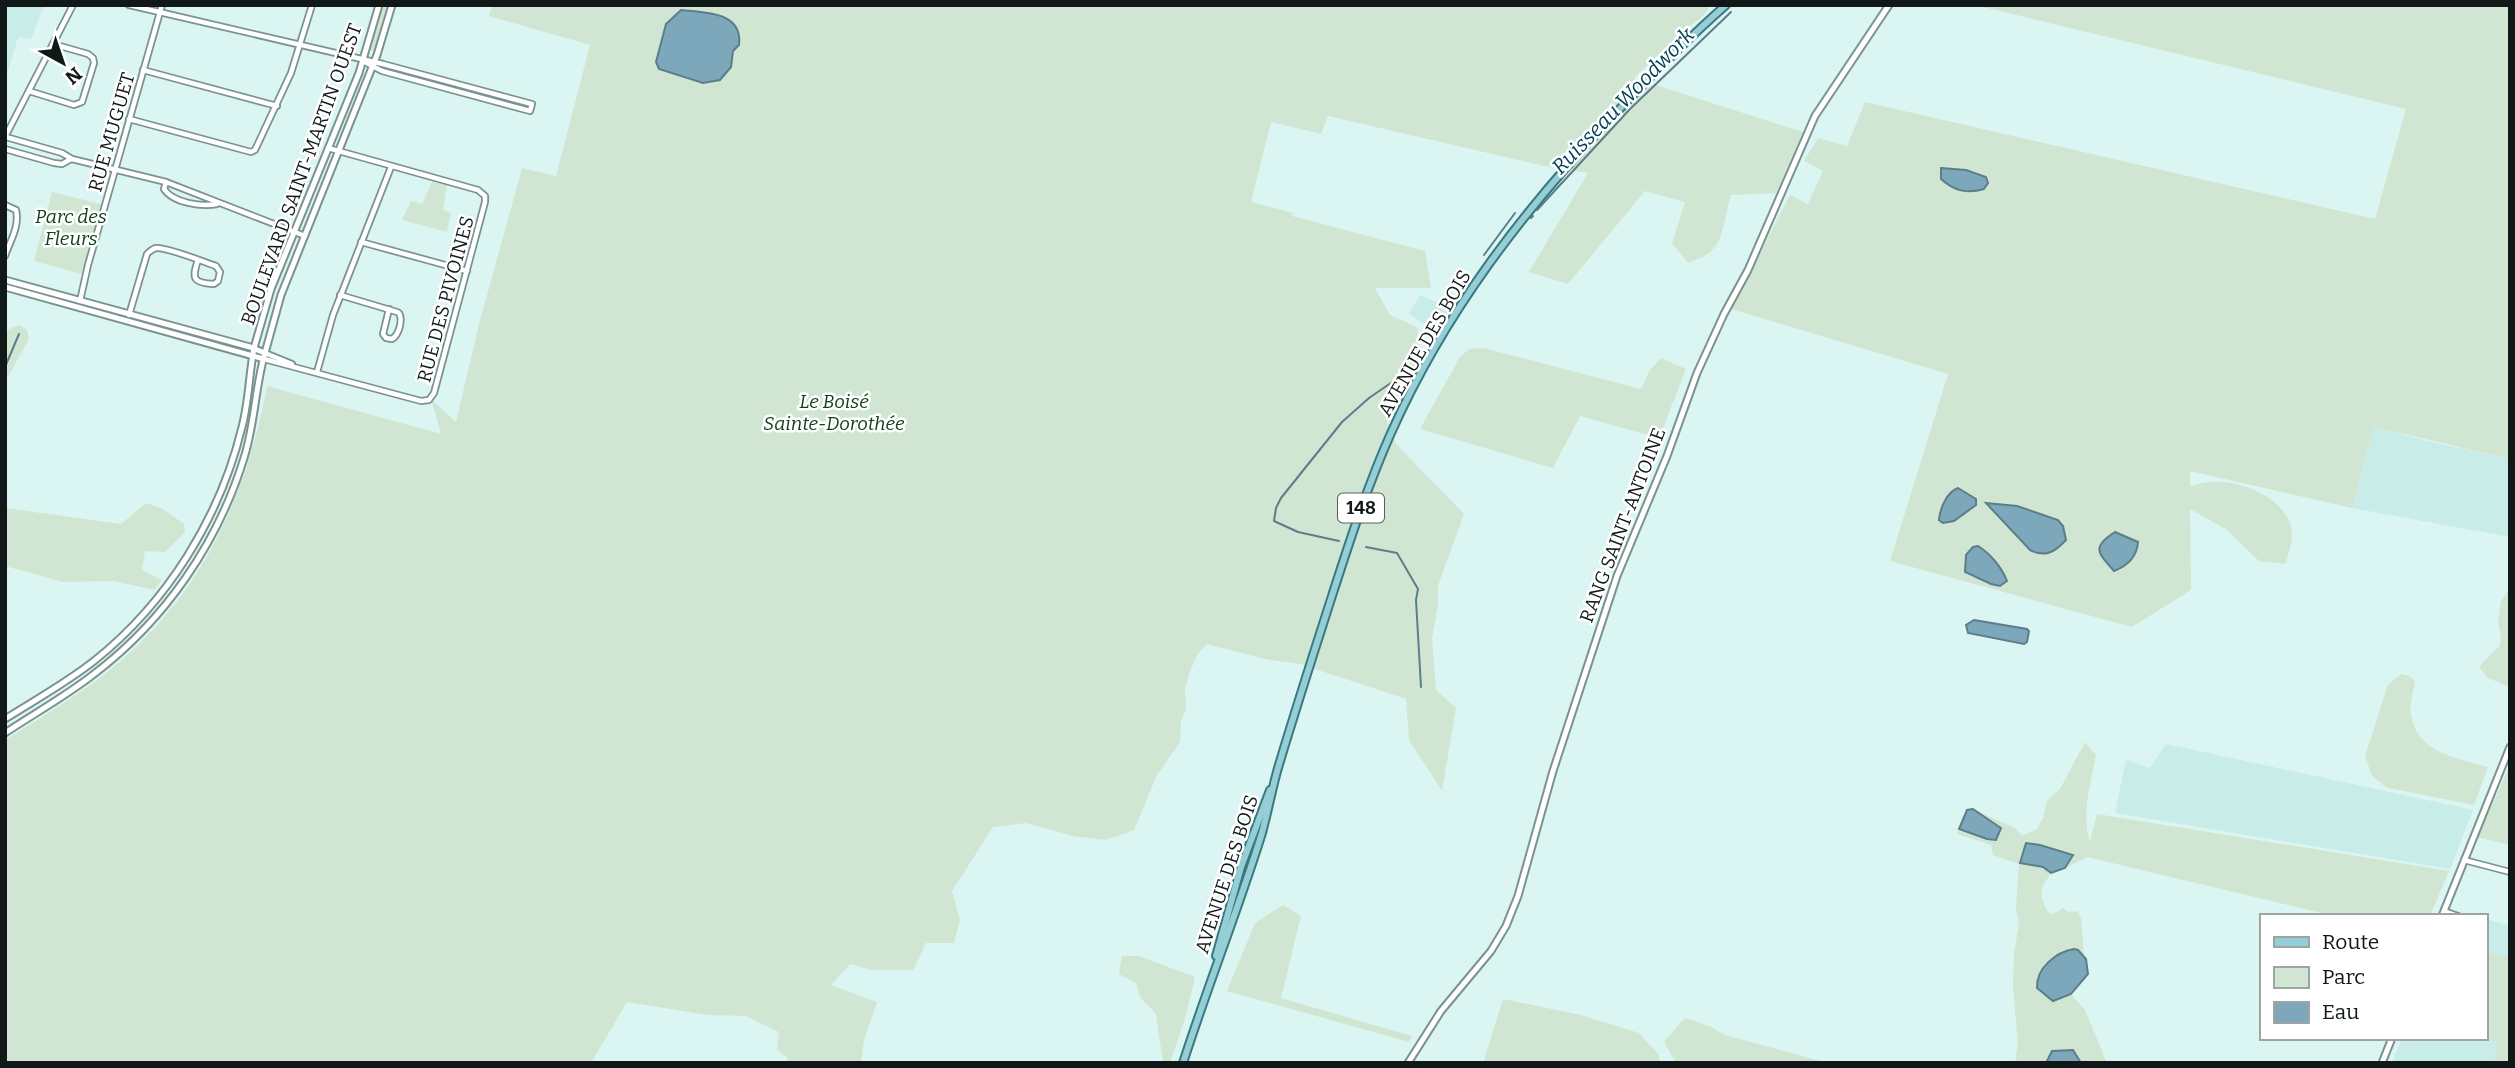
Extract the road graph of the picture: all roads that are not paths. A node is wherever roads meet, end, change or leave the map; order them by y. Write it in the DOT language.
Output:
graph roads {
  1 [pos="73,5"];
  2 [pos="129,5"];
  3 [pos="162,5"];
  4 [pos="312,5"];
  5 [pos="379,5"];
  6 [pos="392,5"];
  7 [pos="1726,5"];
  8 [pos="1889,5"];
  9 [pos="160,13"];
  10 [pos="53,44"];
  11 [pos="299,46"];
  12 [pos="363,61"];
  13 [pos="373,64"];
  14 [pos="143,70"];
  15 [pos="29,91"];
  16 [pos="277,106"];
  17 [pos="129,119"];
  18 [pos="6,137"];
  19 [pos="328,148"];
  20 [pos="5,149"];
  21 [pos="339,152"];
  22 [pos="72,159"];
  23 [pos="391,166"];
  24 [pos="115,169"];
  25 [pos="166,182"];
  26 [pos="219,203"];
  27 [pos="5,205"];
  28 [pos="293,232"];
  29 [pos="304,236"];
  30 [pos="361,242"];
  31 [pos="5,256"];
  32 [pos="198,260"];
  33 [pos="467,271"];
  34 [pos="5,280"];
  35 [pos="5,287"];
  36 [pos="340,295"];
  37 [pos="80,304"];
  38 [pos="389,309"];
  39 [pos="128,317"];
  40 [pos="254,352"];
  41 [pos="264,356"];
  42 [pos="317,372"];
  43 [pos="5,719"];
  44 [pos="5,733"];
  45 [pos="2510,747"];
  46 [pos="2464,860"];
  47 [pos="2510,872"];
  48 [pos="2443,913"];
  49 [pos="2391,1040"];
  50 [pos="1183,1063"];
  51 [pos="1408,1063"];
  52 [pos="2382,1063"];
  1 -- 10 [label="street"];
  2 -- 9 [label="street"];
  3 -- 9 [label="street, RUE MUGUET"];
  4 -- 11 [label="street"];
  5 -- 12 [label="street, BOULEVARD SAINT-MARTIN OUEST"];
  6 -- 13 [label="street, BOULEVARD SAINT-MARTIN OUEST"];
  7 -- 50 [label="main road, AVENUE DES BOIS / 148"];
  8 -- 51 [label="street, RANG SAINT-ANTOINE"];
  9 -- 11 [label="street"];
  9 -- 14 [label="street, RUE MUGUET"];
  10 -- 15 [label="street"];
  10 -- 15 [label="street"];
  11 -- 12 [label="street"];
  11 -- 16 [label="street"];
  12 -- 13 [label="street"];
  12 -- 19 [label="street, BOULEVARD SAINT-MARTIN OUEST"];
  13 -- 13 [label="street"];
  13 -- 21 [label="street, BOULEVARD SAINT-MARTIN OUEST"];
  14 -- 16 [label="street"];
  14 -- 17 [label="street, RUE MUGUET"];
  15 -- 18 [label="street"];
  16 -- 17 [label="street"];
  17 -- 24 [label="street, RUE MUGUET"];
  18 -- 22 [label="street"];
  19 -- 21 [label="street, RUE DES PIVOINES"];
  19 -- 28 [label="street, BOULEVARD SAINT-MARTIN OUEST"];
  20 -- 22 [label="street"];
  21 -- 23 [label="street, RUE DES PIVOINES"];
  21 -- 29 [label="street, BOULEVARD SAINT-MARTIN OUEST"];
  22 -- 24 [label="street"];
  23 -- 30 [label="street"];
  23 -- 33 [label="street, RUE DES PIVOINES"];
  24 -- 25 [label="street"];
  24 -- 37 [label="street, RUE MUGUET"];
  25 -- 26 [label="street"];
  25 -- 26 [label="street"];
  26 -- 28 [label="street"];
  27 -- 31 [label="street"];
  28 -- 29 [label="street"];
  28 -- 40 [label="street, BOULEVARD SAINT-MARTIN OUEST"];
  29 -- 41 [label="street, BOULEVARD SAINT-MARTIN OUEST"];
  30 -- 33 [label="street"];
  30 -- 36 [label="street"];
  32 -- 32 [label="street"];
  32 -- 39 [label="street"];
  33 -- 42 [label="street, RUE DES PIVOINES"];
  34 -- 37 [label="street"];
  35 -- 37 [label="street"];
  36 -- 38 [label="street"];
  36 -- 42 [label="street"];
  37 -- 39 [label="street"];
  38 -- 38 [label="street"];
  39 -- 40 [label="street"];
  40 -- 41 [label="street"];
  40 -- 43 [label="street, BOULEVARD SAINT-MARTIN OUEST"];
  41 -- 42 [label="street, RUE DES PIVOINES"];
  41 -- 44 [label="street, BOULEVARD SAINT-MARTIN OUEST"];
  45 -- 46 [label="street"];
  46 -- 47 [label="street"];
  46 -- 48 [label="street"];
  49 -- 52 [label="street"];
}
